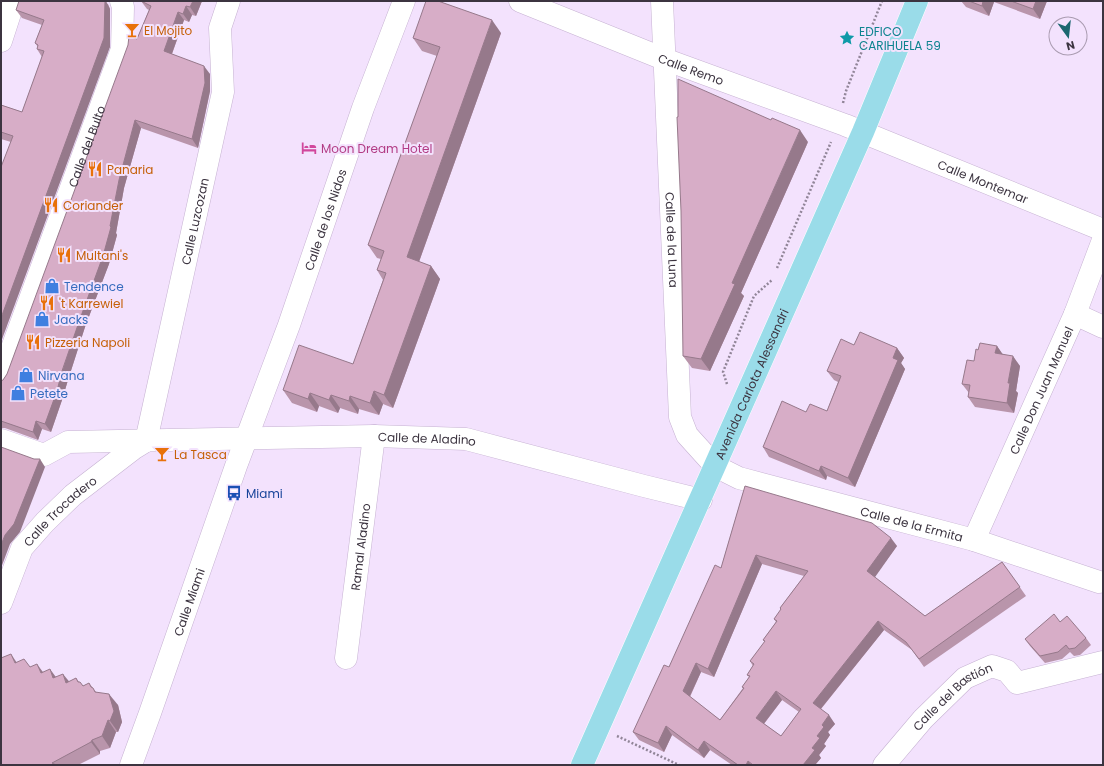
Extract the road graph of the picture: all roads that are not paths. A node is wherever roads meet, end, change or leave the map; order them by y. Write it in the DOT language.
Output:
graph roads {
  1 [pos="14,1"];
  2 [pos="121,1"];
  3 [pos="229,1"];
  4 [pos="404,1"];
  5 [pos="520,1"];
  6 [pos="662,1"];
  7 [pos="917,1"];
  8 [pos="1,41"];
  9 [pos="664,59"];
  10 [pos="863,132"];
  11 [pos="1103,230"];
  12 [pos="1103,240"];
  13 [pos="1075,314"];
  14 [pos="1103,327"];
  15 [pos="1,378"];
  16 [pos="374,436"];
  17 [pos="247,438"];
  18 [pos="1,440"];
  19 [pos="146,441"];
  20 [pos="715,466"];
  21 [pos="700,500"];
  22 [pos="974,540"];
  23 [pos="1102,581"];
  24 [pos="1,603"];
  25 [pos="346,658"];
  26 [pos="1103,662"];
  27 [pos="131,765"];
  28 [pos="582,765"];
  29 [pos="884,765"];
  1 -- 8 [label="street"];
  2 -- 15 [label="street, Calle del Bulto"];
  3 -- 19 [label="street, Calle Luzcozan"];
  4 -- 17 [label="street, Calle de los Nidos"];
  5 -- 9 [label="street, Calle Remo"];
  6 -- 9 [label="street, Calle de la Luna"];
  7 -- 10 [label="main road, Avenida Carlota Alessandri"];
  9 -- 10 [label="street, Calle Remo"];
  9 -- 20 [label="street, Calle de la Luna"];
  10 -- 11 [label="street, Calle Montemar"];
  10 -- 20 [label="main road, Avenida Carlota Alessandri"];
  12 -- 13 [label="street, Calle Don Juan Manuel"];
  13 -- 14 [label="street"];
  13 -- 22 [label="street, Calle Don Juan Manuel"];
  16 -- 17 [label="street, Calle de Aladino"];
  16 -- 21 [label="street, Calle de Aladino"];
  16 -- 25 [label="street, Ramal Aladino"];
  17 -- 19 [label="street, Calle de Aladino"];
  17 -- 27 [label="street, Calle Miami"];
  18 -- 19 [label="street, Calle de Aladino"];
  19 -- 24 [label="street, Calle Trocadero"];
  20 -- 21 [label="main road, Avenida Carlota Alessandri"];
  20 -- 22 [label="street, Calle de la Ermita"];
  21 -- 28 [label="main road, Avenida Carlota Alessandri"];
  22 -- 23 [label="street, Calle de la Ermita"];
  26 -- 29 [label="street, Calle del Bastión"];
}
